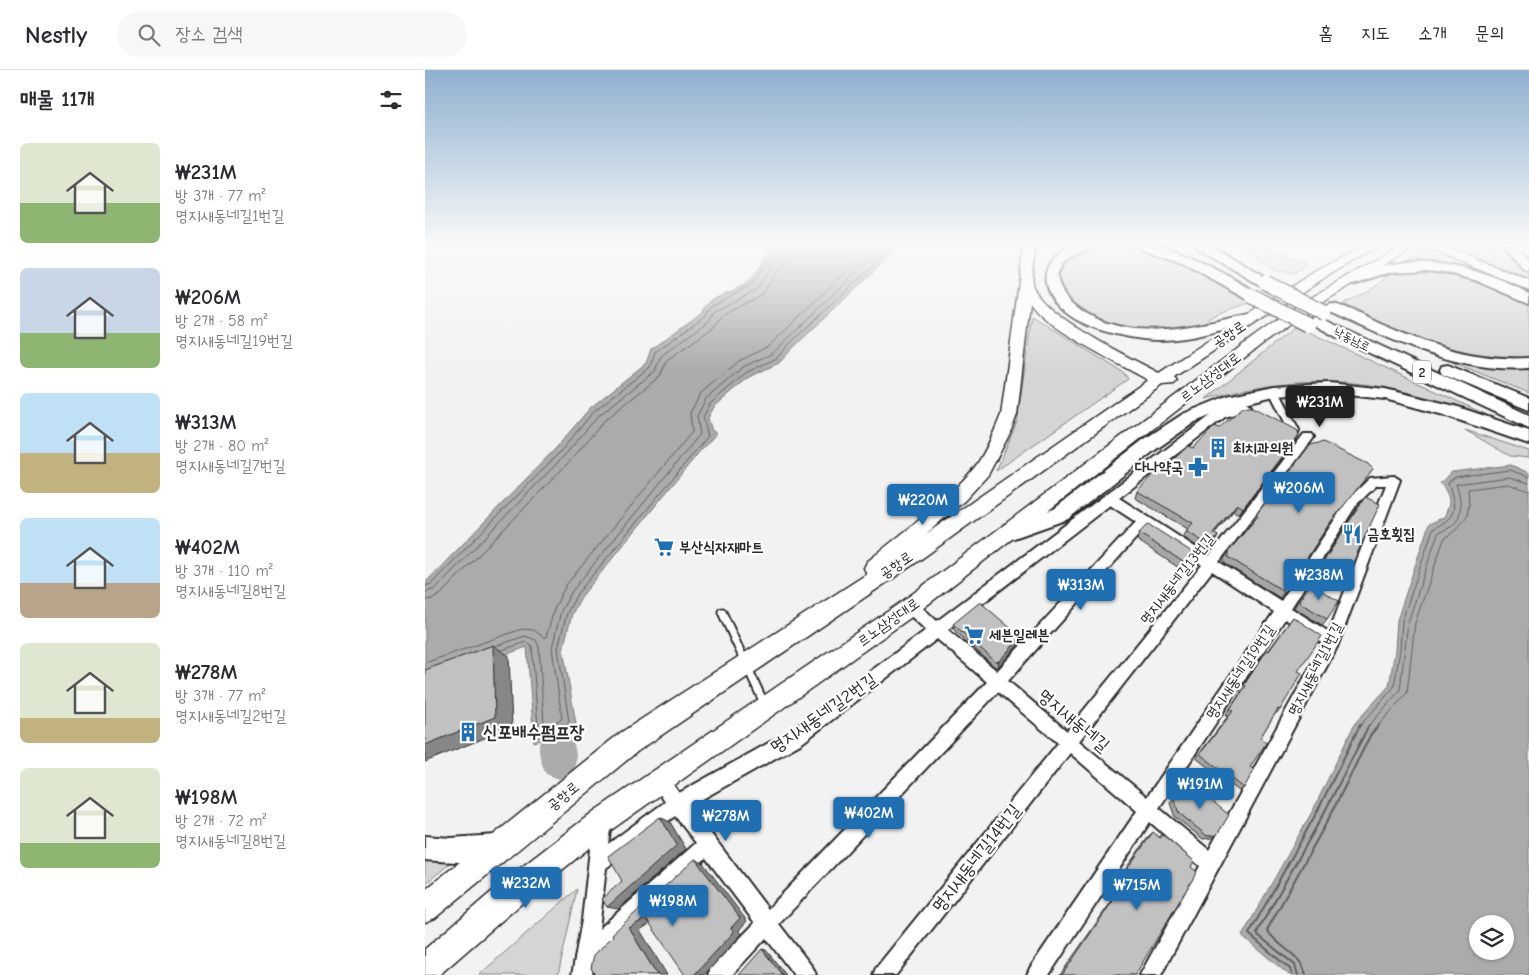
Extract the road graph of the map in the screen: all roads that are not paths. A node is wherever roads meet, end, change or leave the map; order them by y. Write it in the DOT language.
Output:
graph roads {
  1 [pos="1026,287"];
  2 [pos="1028,287"];
  3 [pos="1053,287"];
  4 [pos="1263,287"];
  5 [pos="1302,287"];
  6 [pos="1340,287"];
  7 [pos="1506,287"];
  8 [pos="1529,299"];
  9 [pos="1320,316"];
  10 [pos="1255,317"];
  11 [pos="1529,363"];
  12 [pos="1159,380"];
  13 [pos="1197,386"];
  14 [pos="1274,391"];
  15 [pos="1529,404"];
  16 [pos="1244,405"];
  17 [pos="1278,422"];
  18 [pos="1529,422"];
  19 [pos="1294,430"];
  20 [pos="1529,438"];
  21 [pos="1377,471"];
  22 [pos="1394,480"];
  23 [pos="1109,498"];
  24 [pos="1144,521"];
  25 [pos="1011,531"];
  26 [pos="1210,564"];
  27 [pos="910,607"];
  28 [pos="827,610"];
  29 [pos="1282,611"];
  30 [pos="722,612"];
  31 [pos="937,629"];
  32 [pos="1332,642"];
  33 [pos="746,664"];
  34 [pos="997,682"];
  35 [pos="766,706"];
  36 [pos="1069,741"];
  37 [pos="659,780"];
  38 [pos="677,804"];
  39 [pos="1149,809"];
  40 [pos="602,821"];
  41 [pos="707,844"];
  42 [pos="501,846"];
  43 [pos="425,848"];
  44 [pos="597,864"];
  45 [pos="1212,864"];
  46 [pos="425,908"];
  47 [pos="766,923"];
  48 [pos="585,955"];
  49 [pos="425,968"];
  50 [pos="582,975"];
  51 [pos="718,975"];
  52 [pos="806,975"];
  53 [pos="883,975"];
  54 [pos="1037,975"];
  55 [pos="1150,975"];
  1 -- 28 [label="main road"];
  2 -- 12 [label="main road"];
  3 -- 10 [label="main road"];
  4 -- 9 [label="main road, bridge"];
  4 -- 9 [label="main road, 낙동남로 / 2, bridge"];
  5 -- 10 [label="main road, 공항로"];
  6 -- 13 [label="main road, 르노삼성대로"];
  7 -- 8 [label="main road"];
  9 -- 11 [label="main road"];
  9 -- 15 [label="main road, 낙동남로 / 2"];
  9 -- 18 [label="main road, 낙동남로 / 2"];
  10 -- 12 [label="main road, 공항로"];
  12 -- 13 [label="main road"];
  12 -- 28 [label="main road, 공항로"];
  13 -- 25 [label="main road, 르노삼성대로"];
  14 -- 16 [label="main road"];
  14 -- 19 [label="street"];
  14 -- 20 [label="main road"];
  16 -- 23 [label="street"];
  16 -- 25 [label="main road"];
  17 -- 19 [label="street"];
  19 -- 26 [label="street, 명지새동네길13번길"];
  21 -- 22 [label="street"];
  22 -- 29 [label="street, 명지새동네길19번길"];
  22 -- 32 [label="street, 명지새동네길1번길"];
  23 -- 24 [label="street"];
  23 -- 31 [label="street"];
  24 -- 26 [label="street"];
  24 -- 34 [label="street"];
  25 -- 27 [label="main road, 르노삼성대로"];
  26 -- 29 [label="street"];
  26 -- 36 [label="street, 명지새동네길13번길"];
  27 -- 31 [label="street, 명지새동네길"];
  27 -- 35 [label="main road, 르노삼성대로"];
  28 -- 33 [label="main road, 공항로"];
  29 -- 32 [label="street"];
  29 -- 39 [label="street, 명지새동네길19번길"];
  30 -- 33 [label="lane"];
  31 -- 34 [label="street, 명지새동네길"];
  31 -- 38 [label="street, 명지새동네길2번길"];
  32 -- 45 [label="street, 명지새동네길1번길"];
  33 -- 35 [label="lane"];
  33 -- 42 [label="main road, 공항로"];
  34 -- 36 [label="street, 명지새동네길"];
  34 -- 47 [label="street"];
  35 -- 37 [label="main road, 르노삼성대로"];
  36 -- 39 [label="street, 명지새동네길"];
  36 -- 53 [label="street, 명지새동네길14번길"];
  37 -- 38 [label="street"];
  37 -- 40 [label="main road, 르노삼성대로"];
  38 -- 41 [label="street"];
  38 -- 44 [label="street, 명지새동네길2번길"];
  39 -- 45 [label="street, 명지새동네길"];
  39 -- 54 [label="street, 명지새동네길19번길"];
  40 -- 44 [label="street"];
  40 -- 49 [label="main road, 르노삼성대로"];
  41 -- 47 [label="street"];
  41 -- 48 [label="street"];
  42 -- 43 [label="street"];
  42 -- 46 [label="main road"];
  44 -- 48 [label="street"];
  45 -- 55 [label="street"];
  47 -- 51 [label="street"];
  47 -- 52 [label="street"];
  48 -- 50 [label="street"];
}
